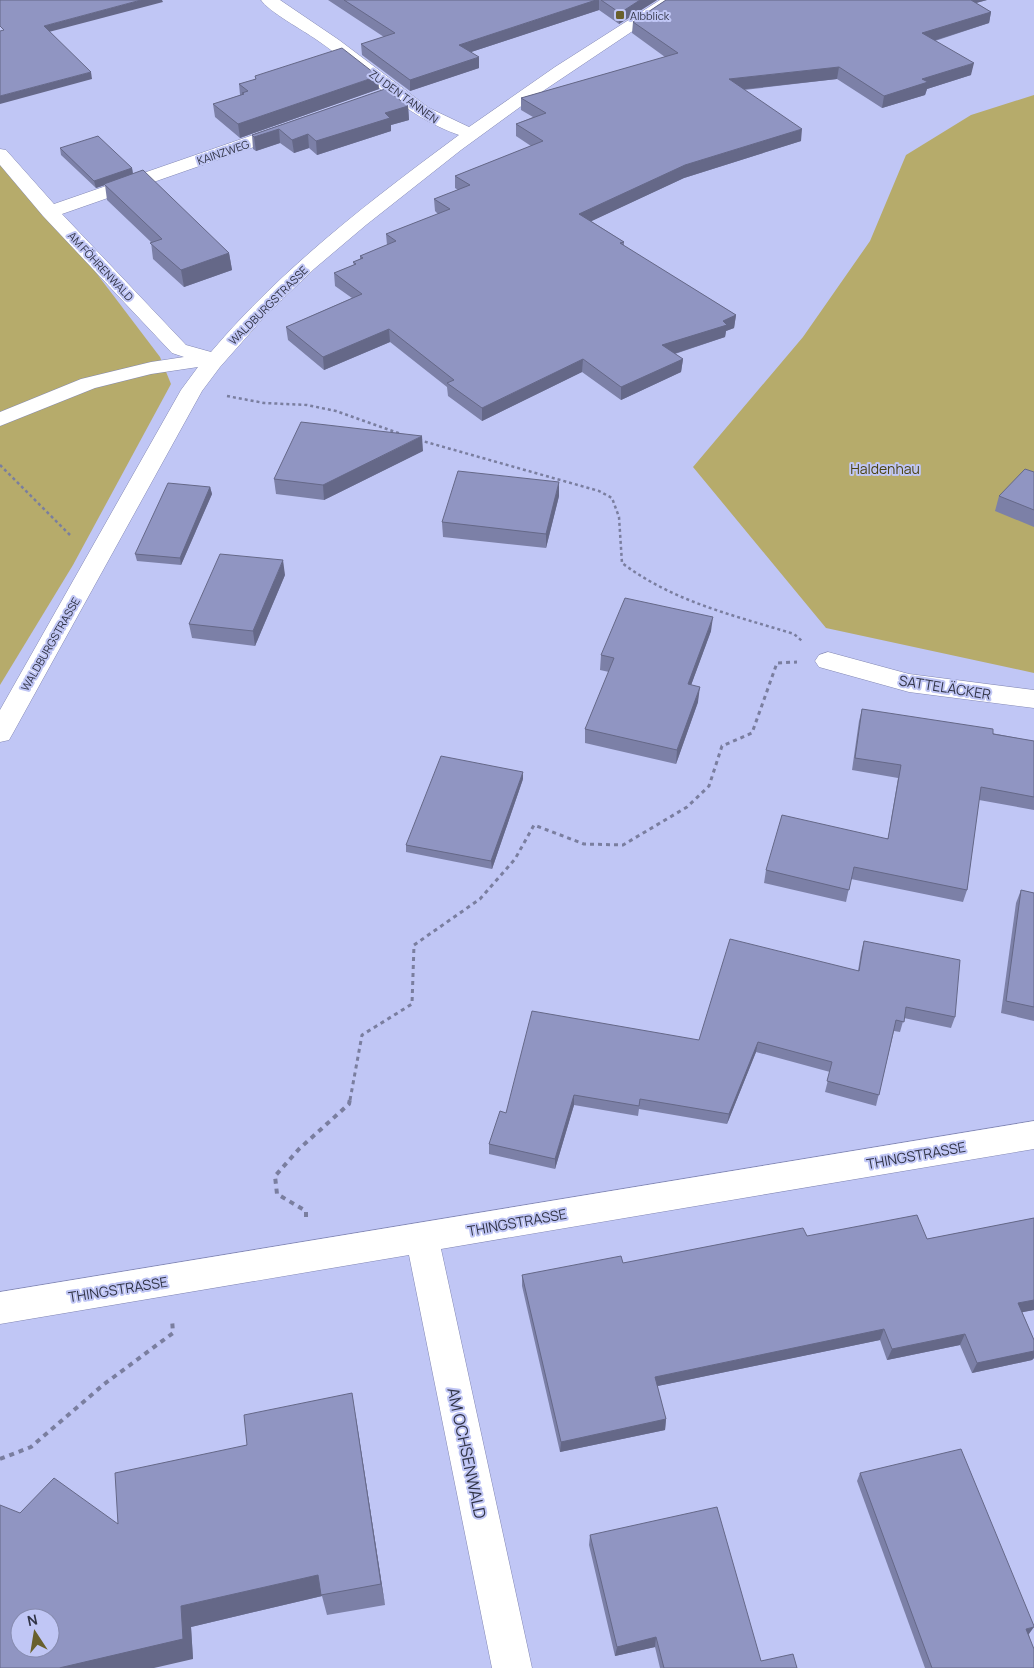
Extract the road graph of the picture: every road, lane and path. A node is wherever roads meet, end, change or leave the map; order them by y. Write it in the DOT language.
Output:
graph roads {
  1 [pos="268,0"];
  2 [pos="671,0"];
  3 [pos="395,92"];
  4 [pos="377,98"];
  5 [pos="302,124"];
  6 [pos="469,133"];
  7 [pos="0,154"];
  8 [pos="50,212"];
  9 [pos="214,359"];
  10 [pos="192,390"];
  11 [pos="0,420"];
  12 [pos="409,437"];
  13 [pos="418,440"];
  14 [pos="0,466"];
  15 [pos="97,562"];
  16 [pos="828,661"];
  17 [pos="1034,699"];
  18 [pos="2,727"];
  19 [pos="1034,1135"];
  20 [pos="422,1238"];
  21 [pos="308,1258"];
  22 [pos="170,1280"];
  23 [pos="0,1308"];
  24 [pos="0,1458"];
  25 [pos="512,1668"];
  1 -- 3 [label="street, ZU DEN TANNEN"];
  2 -- 6 [label="street, WALDBURGSTRASSE"];
  3 -- 4 [label="street"];
  3 -- 6 [label="street, ZU DEN TANNEN"];
  5 -- 8 [label="street, KAINZWEG"];
  6 -- 9 [label="street, WALDBURGSTRASSE"];
  7 -- 8 [label="street, AM FÖHRENWALD"];
  8 -- 9 [label="street, AM FÖHRENWALD"];
  9 -- 10 [label="street, WALDBURGSTRASSE"];
  9 -- 11 [label="street"];
  10 -- 12 [label="path"];
  10 -- 15 [label="street, WALDBURGSTRASSE"];
  13 -- 16 [label="path"];
  14 -- 15 [label="path"];
  15 -- 18 [label="street, WALDBURGSTRASSE"];
  16 -- 17 [label="street, SATTELÄCKER"];
  16 -- 21 [label="path"];
  19 -- 20 [label="street, THINGSTRASSE"];
  20 -- 21 [label="street, THINGSTRASSE"];
  20 -- 25 [label="street, AM OCHSENWALD"];
  21 -- 22 [label="street, THINGSTRASSE"];
  22 -- 23 [label="street, THINGSTRASSE"];
  22 -- 24 [label="path"];
}
